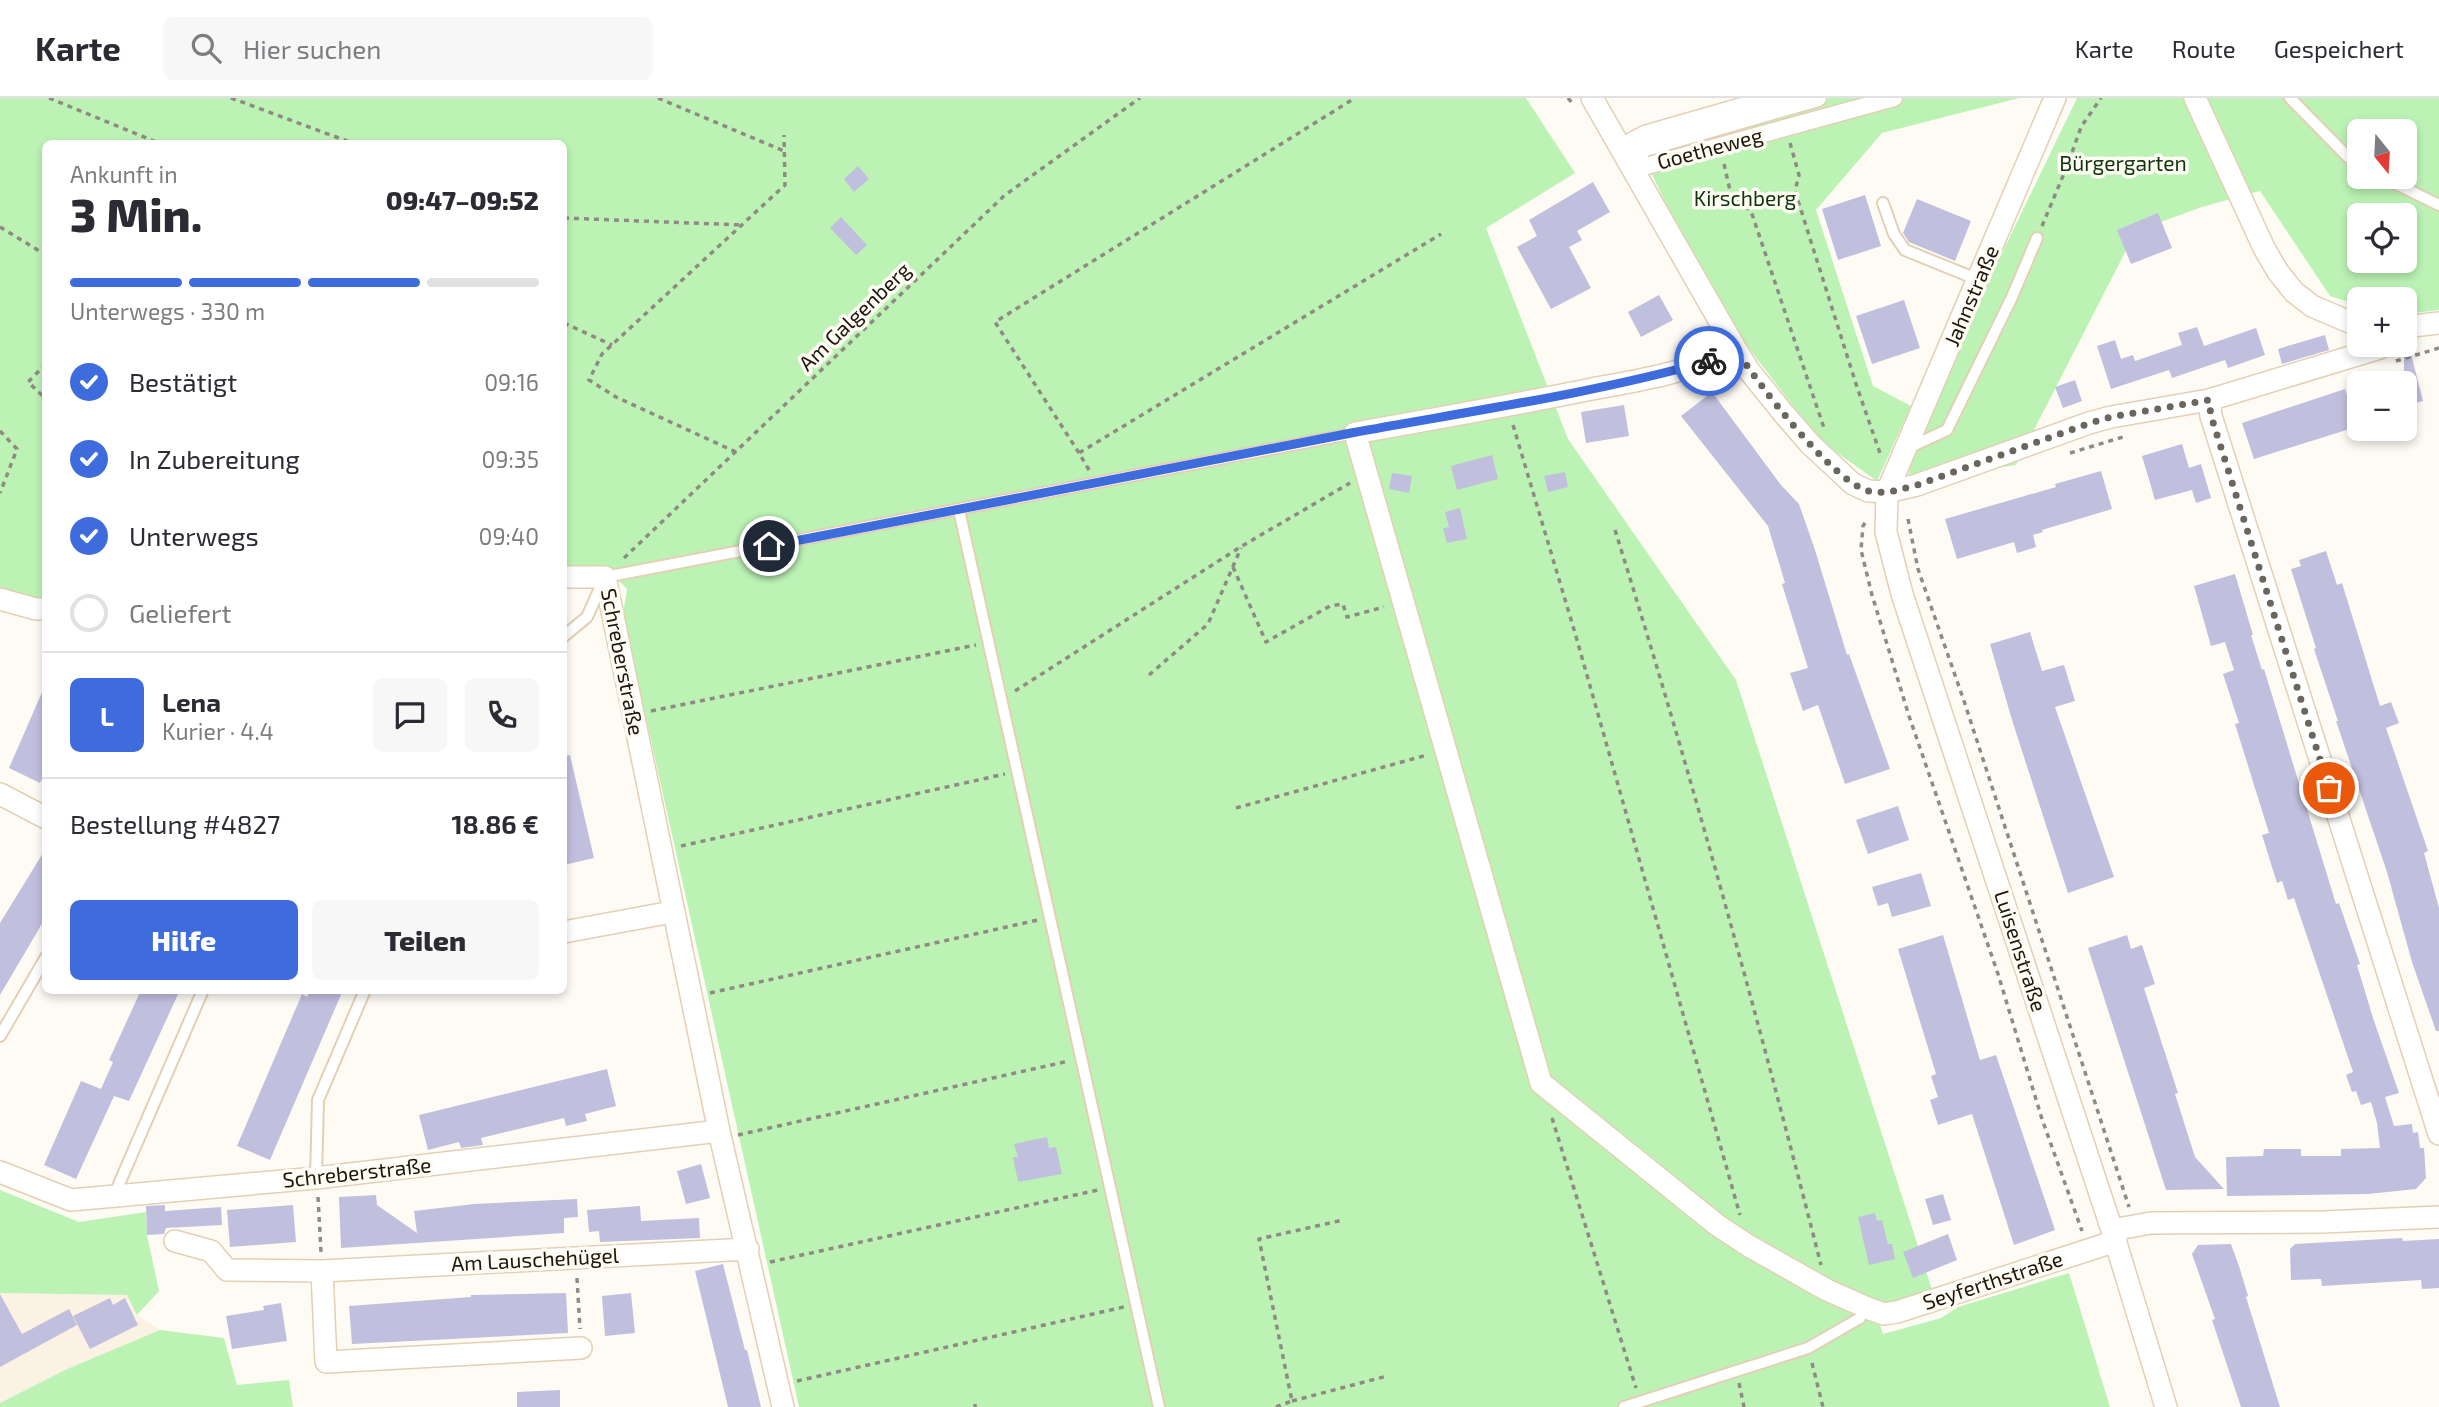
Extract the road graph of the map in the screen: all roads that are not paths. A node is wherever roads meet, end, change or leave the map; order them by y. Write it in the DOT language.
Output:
graph roads {
  1 [pos="1592,98"];
  2 [pos="1779,98"];
  3 [pos="1818,98"];
  4 [pos="1894,98"];
  5 [pos="2055,98"];
  6 [pos="2195,98"];
  7 [pos="2290,98"];
  8 [pos="1622,149"];
  9 [pos="2347,156"];
  10 [pos="2406,189"];
  11 [pos="1883,203"];
  12 [pos="2439,205"];
  13 [pos="2037,238"];
  14 [pos="1979,280"];
  15 [pos="2347,321"];
  16 [pos="2439,323"];
  17 [pos="2417,326"];
  18 [pos="1735,348"];
  19 [pos="2350,357"];
  20 [pos="2209,400"];
  21 [pos="1355,433"];
  22 [pos="1906,449"];
  23 [pos="1889,488"];
  24 [pos="959,510"];
  25 [pos="567,577"];
  26 [pos="605,577"];
  27 [pos="0,599"];
  28 [pos="42,609"];
  29 [pos="567,634"];
  30 [pos="4,800"];
  31 [pos="42,816"];
  32 [pos="672,912"];
  33 [pos="567,931"];
  34 [pos="42,964"];
  35 [pos="201,994"];
  36 [pos="363,994"];
  37 [pos="0,1036"];
  38 [pos="2439,1134"];
  39 [pos="720,1135"];
  40 [pos="0,1172"];
  41 [pos="316,1178"];
  42 [pos="113,1198"];
  43 [pos="2439,1217"];
  44 [pos="2114,1235"];
  45 [pos="175,1241"];
  46 [pos="750,1257"];
  47 [pos="322,1271"];
  48 [pos="1865,1313"];
  49 [pos="581,1348"];
  50 [pos="783,1407"];
  51 [pos="1159,1407"];
  52 [pos="1624,1407"];
  53 [pos="2166,1407"];
  1 -- 8 [label="street"];
  2 -- 8 [label="street, Goetheweg"];
  3 -- 4 [label="street, Goetheweg"];
  5 -- 14 [label="street, Jahnstraße"];
  6 -- 15 [label="street"];
  7 -- 9 [label="lane"];
  8 -- 18 [label="street"];
  10 -- 12 [label="lane"];
  11 -- 14 [label="lane"];
  13 -- 22 [label="lane"];
  14 -- 22 [label="street, Jahnstraße"];
  16 -- 17 [label="street"];
  18 -- 21 [label="street"];
  18 -- 23 [label="street"];
  19 -- 20 [label="street"];
  20 -- 23 [label="street"];
  20 -- 38 [label="street"];
  21 -- 24 [label="lane"];
  21 -- 48 [label="street"];
  22 -- 23 [label="street, Jahnstraße"];
  23 -- 44 [label="street, Luisenstraße"];
  24 -- 26 [label="lane"];
  24 -- 51 [label="lane"];
  25 -- 26 [label="street"];
  26 -- 29 [label="lane"];
  26 -- 32 [label="street, Schreberstraße"];
  27 -- 28 [label="street"];
  30 -- 31 [label="street"];
  32 -- 33 [label="street"];
  32 -- 39 [label="street, Schreberstraße"];
  34 -- 37 [label="lane"];
  35 -- 42 [label="lane"];
  36 -- 41 [label="lane"];
  39 -- 41 [label="street, Schreberstraße"];
  39 -- 46 [label="street, Schreberstraße"];
  40 -- 42 [label="street, Schreberstraße"];
  41 -- 42 [label="street, Schreberstraße"];
  43 -- 44 [label="street, Seyferthstraße"];
  44 -- 48 [label="street, Seyferthstraße"];
  44 -- 53 [label="street, Luisenstraße"];
  45 -- 47 [label="street, Am Lauschehügel"];
  46 -- 47 [label="street, Am Lauschehügel"];
  46 -- 50 [label="street, Schreberstraße"];
  47 -- 49 [label="street"];
  48 -- 52 [label="lane"];
}
